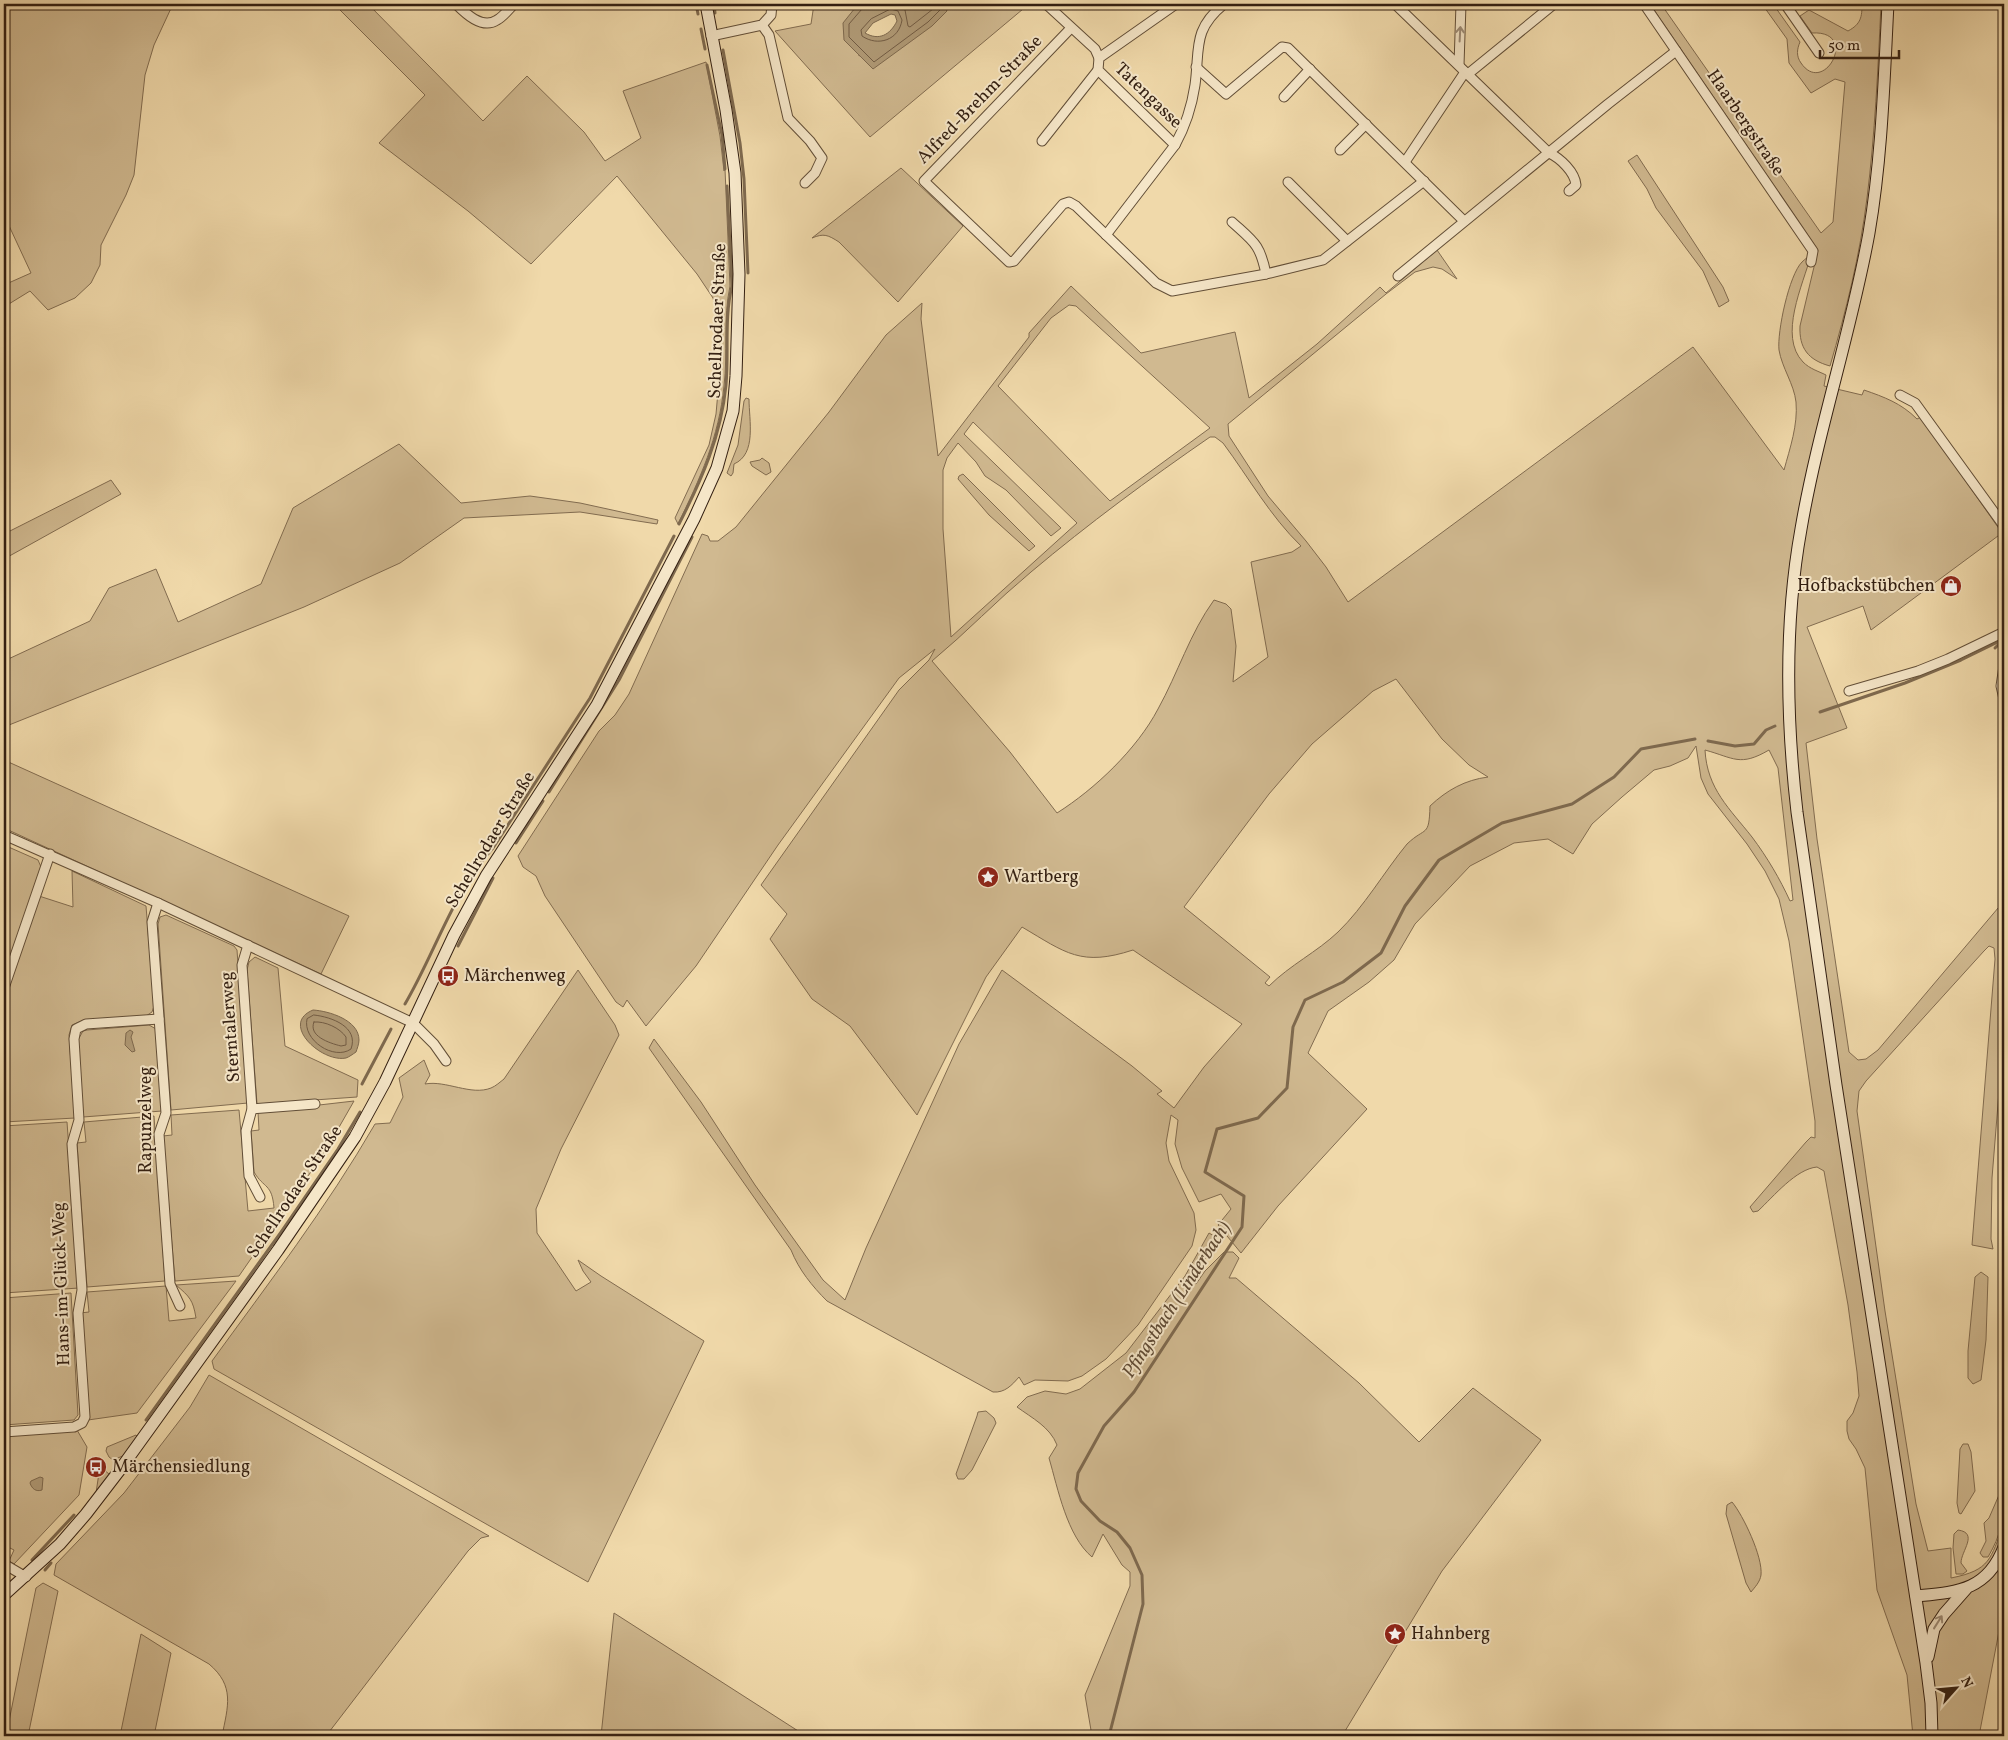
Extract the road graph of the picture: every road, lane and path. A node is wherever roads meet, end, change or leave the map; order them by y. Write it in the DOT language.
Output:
graph roads {
  1 [pos="456,4"];
  2 [pos="514,4"];
  3 [pos="706,4"];
  4 [pos="772,4"];
  5 [pos="1046,4"];
  6 [pos="1176,4"];
  7 [pos="1224,4"];
  8 [pos="1395,4"];
  9 [pos="1462,4"];
  10 [pos="1554,4"];
  11 [pos="1644,4"];
  12 [pos="1785,4"];
  13 [pos="1888,4"];
  14 [pos="762,25"];
  15 [pos="1071,28"];
  16 [pos="712,36"];
  17 [pos="1676,51"];
  18 [pos="1818,53"];
  19 [pos="1099,58"];
  20 [pos="1196,67"];
  21 [pos="1310,69"];
  22 [pos="1098,70"];
  23 [pos="1464,70"];
  24 [pos="1284,97"];
  25 [pos="1366,124"];
  26 [pos="1042,141"];
  27 [pos="1175,145"];
  28 [pos="1340,150"];
  29 [pos="1549,153"];
  30 [pos="1406,162"];
  31 [pos="1288,182"];
  32 [pos="1424,182"];
  33 [pos="805,183"];
  34 [pos="1569,191"];
  35 [pos="1464,221"];
  36 [pos="1232,222"];
  37 [pos="1106,234"];
  38 [pos="1347,241"];
  39 [pos="1811,262"];
  40 [pos="1266,274"];
  41 [pos="1398,276"];
  42 [pos="1900,395"];
  43 [pos="2004,526"];
  44 [pos="2004,632"];
  45 [pos="2004,666"];
  46 [pos="1849,691"];
  47 [pos="2004,699"];
  48 [pos="4,835"];
  49 [pos="50,854"];
  50 [pos="158,903"];
  51 [pos="248,945"];
  52 [pos="4,988"];
  53 [pos="159,1019"];
  54 [pos="413,1023"];
  55 [pos="446,1061"];
  56 [pos="315,1104"];
  57 [pos="252,1109"];
  58 [pos="260,1198"];
  59 [pos="180,1306"];
  60 [pos="4,1432"];
  61 [pos="2004,1548"];
  62 [pos="4,1564"];
  63 [pos="26,1577"];
  64 [pos="1966,1589"];
  65 [pos="4,1595"];
  66 [pos="1916,1596"];
  67 [pos="1926,1663"];
  68 [pos="1932,1736"];
  1 -- 2 [label="street"];
  3 -- 16 [label="street, Schellrodaer Straße"];
  4 -- 14 [label="street"];
  5 -- 15 [label="street"];
  6 -- 19 [label="street, Tatengasse"];
  7 -- 20 [label="street"];
  8 -- 23 [label="street"];
  23 -- 9 [label="street, one-way"];
  10 -- 23 [label="street"];
  11 -- 17 [label="street, Haarbergstraße"];
  12 -- 18 [label="street"];
  13 -- 66 [label="street"];
  14 -- 16 [label="street"];
  14 -- 33 [label="street"];
  15 -- 19 [label="street"];
  15 -- 37 [label="street, Alfred-Brehm-Straße"];
  16 -- 54 [label="street, Schellrodaer Straße"];
  17 -- 29 [label="street"];
  17 -- 39 [label="street, Haarbergstraße"];
  19 -- 22 [label="street, Tatengasse"];
  20 -- 21 [label="street"];
  20 -- 27 [label="street"];
  21 -- 24 [label="street"];
  21 -- 25 [label="street"];
  22 -- 26 [label="street, Tatengasse"];
  22 -- 27 [label="street, Tatengasse"];
  23 -- 29 [label="street"];
  23 -- 30 [label="street"];
  25 -- 28 [label="street"];
  25 -- 30 [label="street"];
  27 -- 37 [label="street"];
  29 -- 34 [label="street"];
  29 -- 35 [label="street"];
  30 -- 32 [label="street"];
  31 -- 38 [label="street"];
  32 -- 35 [label="street"];
  32 -- 38 [label="street, Alfred-Brehm-Straße"];
  35 -- 41 [label="street"];
  36 -- 40 [label="street"];
  37 -- 40 [label="street, Alfred-Brehm-Straße"];
  38 -- 40 [label="street, Alfred-Brehm-Straße"];
  42 -- 43 [label="street"];
  44 -- 46 [label="street"];
  45 -- 47 [label="street"];
  48 -- 49 [label="street"];
  49 -- 50 [label="street"];
  49 -- 52 [label="street"];
  50 -- 51 [label="street"];
  50 -- 53 [label="street, Rapunzelweg"];
  51 -- 54 [label="street"];
  51 -- 57 [label="street, Sterntalerweg"];
  53 -- 59 [label="street, Rapunzelweg"];
  53 -- 60 [label="street, Hans-im-Glück-Weg"];
  54 -- 55 [label="street"];
  54 -- 63 [label="street, Schellrodaer Straße"];
  56 -- 57 [label="street"];
  57 -- 58 [label="street, Sterntalerweg"];
  61 -- 64 [label="street"];
  62 -- 63 [label="street"];
  63 -- 65 [label="street, Schellrodaer Straße"];
  64 -- 66 [label="street"];
  67 -- 64 [label="street, one-way"];
  66 -- 67 [label="street"];
  67 -- 68 [label="street"];
}
